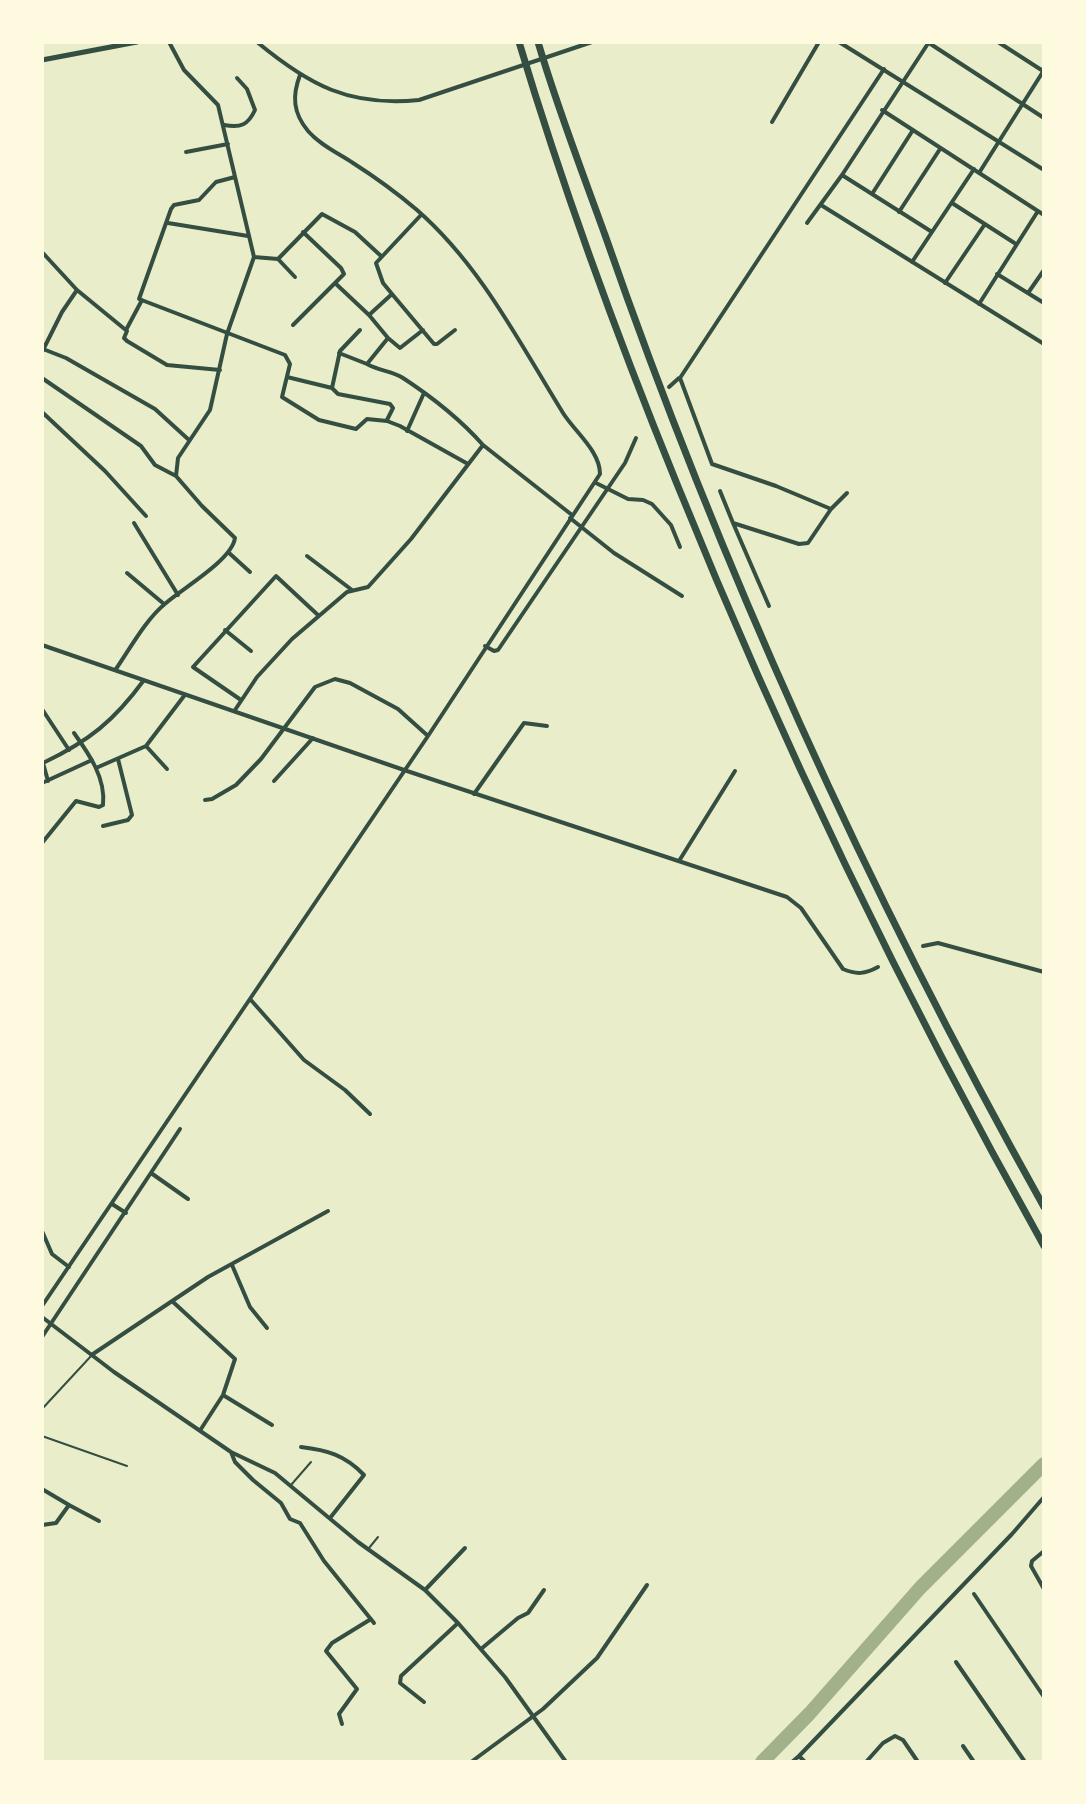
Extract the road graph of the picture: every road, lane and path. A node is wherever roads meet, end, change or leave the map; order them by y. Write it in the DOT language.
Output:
graph roads {
  1 [pos="137,42"];
  2 [pos="169,42"];
  3 [pos="257,42"];
  4 [pos="519,42"];
  5 [pos="538,42"];
  6 [pos="592,42"];
  7 [pos="819,42"];
  8 [pos="839,42"];
  9 [pos="929,42"];
  10 [pos="998,42"];
  11 [pos="125,44"];
  12 [pos="42,60"];
  13 [pos="882,69"];
  14 [pos="1044,71"];
  15 [pos="300,75"];
  16 [pos="237,78"];
  17 [pos="903,81"];
  18 [pos="1023,104"];
  19 [pos="882,110"];
  20 [pos="1044,118"];
  21 [pos="772,122"];
  22 [pos="224,125"];
  23 [pos="913,130"];
  24 [pos="999,141"];
  25 [pos="228,144"];
  26 [pos="940,149"];
  27 [pos="186,152"];
  28 [pos="1044,170"];
  29 [pos="976,171"];
  30 [pos="842,175"];
  31 [pos="235,177"];
  32 [pos="872,194"];
  33 [pos="952,203"];
  34 [pos="821,205"];
  35 [pos="1038,211"];
  36 [pos="899,212"];
  37 [pos="422,215"];
  38 [pos="1044,215"];
  39 [pos="168,223"];
  40 [pos="807,223"];
  41 [pos="985,224"];
  42 [pos="303,232"];
  43 [pos="932,232"];
  44 [pos="249,236"];
  45 [pos="1016,244"];
  46 [pos="42,252"];
  47 [pos="381,256"];
  48 [pos="254,257"];
  49 [pos="278,259"];
  50 [pos="912,262"];
  51 [pos="1044,270"];
  52 [pos="997,274"];
  53 [pos="295,277"];
  54 [pos="335,283"];
  55 [pos="945,283"];
  56 [pos="77,290"];
  57 [pos="1028,293"];
  58 [pos="392,294"];
  59 [pos="142,300"];
  60 [pos="1044,303"];
  61 [pos="979,304"];
  62 [pos="369,315"];
  63 [pos="293,325"];
  64 [pos="126,330"];
  65 [pos="360,330"];
  66 [pos="423,330"];
  67 [pos="455,330"];
  68 [pos="227,334"];
  69 [pos="388,338"];
  70 [pos="1044,344"];
  71 [pos="43,350"];
  72 [pos="339,353"];
  73 [pos="367,364"];
  74 [pos="220,370"];
  75 [pos="287,377"];
  76 [pos="681,377"];
  77 [pos="42,378"];
  78 [pos="669,387"];
  79 [pos="332,388"];
  80 [pos="424,393"];
  81 [pos="42,412"];
  82 [pos="387,421"];
  83 [pos="407,431"];
  84 [pos="636,438"];
  85 [pos="190,440"];
  86 [pos="483,445"];
  87 [pos="468,464"];
  88 [pos="176,476"];
  89 [pos="598,484"];
  90 [pos="607,490"];
  91 [pos="720,491"];
  92 [pos="847,493"];
  93 [pos="831,509"];
  94 [pos="146,516"];
  95 [pos="572,518"];
  96 [pos="134,523"];
  97 [pos="733,523"];
  98 [pos="581,528"];
  99 [pos="680,547"];
  100 [pos="228,552"];
  101 [pos="307,556"];
  102 [pos="250,572"];
  103 [pos="127,573"];
  104 [pos="349,591"];
  105 [pos="178,595"];
  106 [pos="682,596"];
  107 [pos="164,604"];
  108 [pos="769,606"];
  109 [pos="319,616"];
  110 [pos="225,630"];
  111 [pos="42,645"];
  112 [pos="485,646"];
  113 [pos="251,651"];
  114 [pos="116,669"];
  115 [pos="144,680"];
  116 [pos="184,696"];
  117 [pos="241,700"];
  118 [pos="42,709"];
  119 [pos="234,711"];
  120 [pos="547,726"];
  121 [pos="285,729"];
  122 [pos="74,733"];
  123 [pos="428,736"];
  124 [pos="313,738"];
  125 [pos="82,744"];
  126 [pos="146,746"];
  127 [pos="69,750"];
  128 [pos="118,759"];
  129 [pos="92,760"];
  130 [pos="42,762"];
  131 [pos="96,768"];
  132 [pos="167,769"];
  133 [pos="404,770"];
  134 [pos="735,771"];
  135 [pos="274,781"];
  136 [pos="45,782"];
  137 [pos="474,794"];
  138 [pos="205,800"];
  139 [pos="103,826"];
  140 [pos="42,843"];
  141 [pos="679,861"];
  142 [pos="923,946"];
  143 [pos="878,967"];
  144 [pos="1044,972"];
  145 [pos="250,999"];
  146 [pos="370,1114"];
  147 [pos="180,1129"];
  148 [pos="151,1173"];
  149 [pos="188,1199"];
  150 [pos="114,1205"];
  151 [pos="1044,1207"];
  152 [pos="328,1211"];
  153 [pos="125,1212"];
  154 [pos="42,1231"];
  155 [pos="1044,1246"];
  156 [pos="232,1265"];
  157 [pos="69,1267"];
  158 [pos="172,1301"];
  159 [pos="42,1306"];
  160 [pos="42,1317"];
  161 [pos="51,1322"];
  162 [pos="267,1328"];
  163 [pos="42,1337"];
  164 [pos="93,1354"];
  165 [pos="223,1395"];
  166 [pos="42,1409"];
  167 [pos="272,1425"];
  168 [pos="201,1429"];
  169 [pos="42,1436"];
  170 [pos="301,1447"];
  171 [pos="231,1452"];
  172 [pos="311,1462"];
  173 [pos="127,1466"];
  174 [pos="291,1486"];
  175 [pos="42,1489"];
  176 [pos="1044,1497"];
  177 [pos="69,1505"];
  178 [pos="330,1518"];
  179 [pos="99,1521"];
  180 [pos="42,1525"];
  181 [pos="378,1537"];
  182 [pos="465,1548"];
  183 [pos="368,1549"];
  184 [pos="1044,1551"];
  185 [pos="647,1585"];
  186 [pos="1044,1589"];
  187 [pos="425,1590"];
  188 [pos="544,1590"];
  189 [pos="974,1594"];
  190 [pos="458,1623"];
  191 [pos="481,1649"];
  192 [pos="956,1662"];
  193 [pos="1044,1697"];
  194 [pos="424,1702"];
  195 [pos="533,1716"];
  196 [pos="342,1724"];
  197 [pos="963,1746"];
  198 [pos="799,1756"];
  199 [pos="471,1762"];
  200 [pos="566,1762"];
  201 [pos="792,1762"];
  202 [pos="805,1762"];
  203 [pos="866,1762"];
  204 [pos="918,1762"];
  205 [pos="974,1762"];
  206 [pos="1025,1762"];
  1 -- 11 [label="street"];
  2 -- 22 [label="street"];
  3 -- 15 [label="street"];
  4 -- 155 [label="highway"];
  5 -- 151 [label="highway"];
  6 -- 15 [label="street"];
  7 -- 21 [label="street"];
  8 -- 13 [label="street"];
  9 -- 17 [label="street"];
  9 -- 18 [label="street"];
  10 -- 14 [label="street"];
  11 -- 12 [label="street"];
  13 -- 17 [label="street"];
  13 -- 76 [label="street"];
  14 -- 18 [label="street"];
  15 -- 37 [label="street"];
  16 -- 22 [label="street"];
  17 -- 19 [label="street"];
  17 -- 24 [label="street"];
  18 -- 20 [label="street"];
  18 -- 24 [label="street"];
  19 -- 23 [label="street"];
  19 -- 30 [label="street"];
  22 -- 25 [label="street"];
  23 -- 26 [label="street"];
  23 -- 32 [label="street"];
  24 -- 28 [label="street"];
  24 -- 29 [label="street"];
  25 -- 27 [label="street"];
  25 -- 31 [label="street"];
  26 -- 29 [label="street"];
  26 -- 36 [label="street"];
  29 -- 33 [label="street"];
  29 -- 35 [label="street"];
  30 -- 32 [label="street"];
  30 -- 34 [label="street"];
  31 -- 39 [label="street"];
  31 -- 44 [label="street"];
  32 -- 36 [label="street"];
  33 -- 41 [label="street"];
  33 -- 43 [label="street"];
  34 -- 40 [label="street"];
  34 -- 50 [label="street"];
  35 -- 38 [label="street"];
  35 -- 45 [label="street"];
  36 -- 43 [label="street"];
  37 -- 47 [label="street"];
  37 -- 89 [label="street"];
  39 -- 44 [label="street"];
  39 -- 59 [label="street"];
  41 -- 45 [label="street"];
  41 -- 55 [label="street"];
  42 -- 47 [label="street"];
  42 -- 49 [label="street"];
  42 -- 54 [label="street"];
  43 -- 50 [label="street"];
  44 -- 48 [label="street"];
  45 -- 52 [label="street"];
  46 -- 56 [label="street"];
  47 -- 58 [label="street"];
  48 -- 49 [label="street"];
  48 -- 68 [label="street"];
  49 -- 53 [label="street"];
  50 -- 55 [label="street"];
  51 -- 57 [label="street"];
  52 -- 57 [label="street"];
  52 -- 61 [label="street"];
  54 -- 62 [label="street"];
  54 -- 63 [label="street"];
  55 -- 61 [label="street"];
  56 -- 64 [label="street"];
  56 -- 71 [label="street"];
  57 -- 60 [label="street"];
  58 -- 62 [label="street"];
  58 -- 66 [label="street"];
  59 -- 64 [label="street"];
  59 -- 68 [label="street"];
  61 -- 70 [label="street"];
  62 -- 69 [label="street"];
  64 -- 74 [label="street"];
  65 -- 72 [label="street"];
  66 -- 67 [label="street"];
  66 -- 69 [label="street"];
  68 -- 74 [label="street"];
  68 -- 75 [label="street"];
  69 -- 73 [label="street"];
  71 -- 85 [label="street"];
  72 -- 73 [label="street"];
  72 -- 79 [label="street"];
  73 -- 80 [label="street"];
  74 -- 85 [label="street"];
  75 -- 79 [label="street"];
  75 -- 82 [label="street"];
  76 -- 78 [label="street"];
  76 -- 93 [label="street"];
  77 -- 88 [label="street"];
  79 -- 82 [label="street"];
  80 -- 83 [label="street"];
  80 -- 86 [label="street"];
  81 -- 94 [label="street"];
  82 -- 83 [label="street"];
  83 -- 87 [label="street"];
  84 -- 90 [label="street"];
  85 -- 88 [label="street"];
  86 -- 87 [label="street"];
  86 -- 95 [label="street"];
  87 -- 104 [label="street"];
  88 -- 100 [label="street"];
  89 -- 90 [label="street"];
  89 -- 95 [label="street"];
  90 -- 98 [label="street"];
  90 -- 99 [label="street"];
  91 -- 97 [label="street"];
  92 -- 93 [label="street"];
  93 -- 97 [label="street"];
  95 -- 98 [label="street"];
  95 -- 112 [label="street"];
  96 -- 105 [label="street"];
  97 -- 108 [label="street"];
  98 -- 106 [label="street"];
  98 -- 112 [label="street"];
  100 -- 102 [label="street"];
  100 -- 105 [label="street"];
  101 -- 104 [label="street"];
  103 -- 107 [label="street"];
  104 -- 109 [label="street"];
  105 -- 107 [label="street"];
  107 -- 114 [label="street"];
  109 -- 110 [label="street"];
  109 -- 117 [label="street"];
  110 -- 113 [label="street"];
  110 -- 117 [label="street"];
  111 -- 114 [label="street"];
  112 -- 123 [label="street"];
  114 -- 115 [label="street"];
  115 -- 116 [label="street"];
  115 -- 125 [label="street"];
  116 -- 119 [label="street"];
  116 -- 126 [label="street"];
  117 -- 119 [label="street"];
  118 -- 127 [label="street"];
  119 -- 121 [label="street"];
  120 -- 137 [label="street"];
  121 -- 123 [label="street"];
  121 -- 124 [label="street"];
  121 -- 138 [label="street"];
  122 -- 125 [label="street"];
  123 -- 133 [label="street"];
  124 -- 133 [label="street"];
  124 -- 135 [label="street"];
  125 -- 127 [label="street"];
  125 -- 129 [label="street"];
  126 -- 128 [label="street"];
  126 -- 132 [label="street"];
  127 -- 130 [label="street"];
  128 -- 131 [label="street"];
  128 -- 139 [label="street"];
  129 -- 131 [label="street"];
  129 -- 136 [label="street"];
  130 -- 136 [label="street"];
  131 -- 140 [label="street"];
  133 -- 137 [label="street"];
  133 -- 145 [label="street"];
  134 -- 141 [label="street"];
  137 -- 141 [label="street"];
  141 -- 143 [label="street"];
  142 -- 144 [label="street"];
  145 -- 146 [label="street"];
  145 -- 150 [label="street"];
  147 -- 148 [label="street"];
  148 -- 149 [label="street"];
  148 -- 153 [label="street"];
  150 -- 153 [label="street"];
  150 -- 157 [label="street"];
  152 -- 156 [label="street"];
  153 -- 161 [label="street"];
  154 -- 157 [label="street"];
  156 -- 158 [label="street"];
  156 -- 162 [label="street"];
  157 -- 159 [label="street"];
  158 -- 164 [label="street"];
  158 -- 165 [label="street"];
  160 -- 161 [label="street"];
  161 -- 163 [label="street"];
  161 -- 164 [label="street"];
  164 -- 166 [label="lane"];
  164 -- 168 [label="street"];
  165 -- 167 [label="street"];
  165 -- 168 [label="street"];
  168 -- 171 [label="street"];
  169 -- 173 [label="lane"];
  170 -- 178 [label="street"];
  171 -- 174 [label="street"];
  171 -- 196 [label="street"];
  172 -- 174 [label="lane"];
  174 -- 178 [label="street"];
  175 -- 177 [label="street"];
  176 -- 198 [label="street"];
  177 -- 179 [label="street"];
  177 -- 180 [label="street"];
  178 -- 183 [label="street"];
  181 -- 183 [label="lane"];
  182 -- 187 [label="street"];
  183 -- 187 [label="street"];
  184 -- 186 [label="street"];
  185 -- 195 [label="street"];
  187 -- 190 [label="street"];
  188 -- 191 [label="street"];
  189 -- 193 [label="street"];
  190 -- 191 [label="street"];
  190 -- 194 [label="street"];
  191 -- 195 [label="street"];
  192 -- 206 [label="street"];
  195 -- 199 [label="street"];
  195 -- 200 [label="street"];
  197 -- 205 [label="street"];
  198 -- 201 [label="street"];
  198 -- 202 [label="street"];
  203 -- 204 [label="street"];
}
